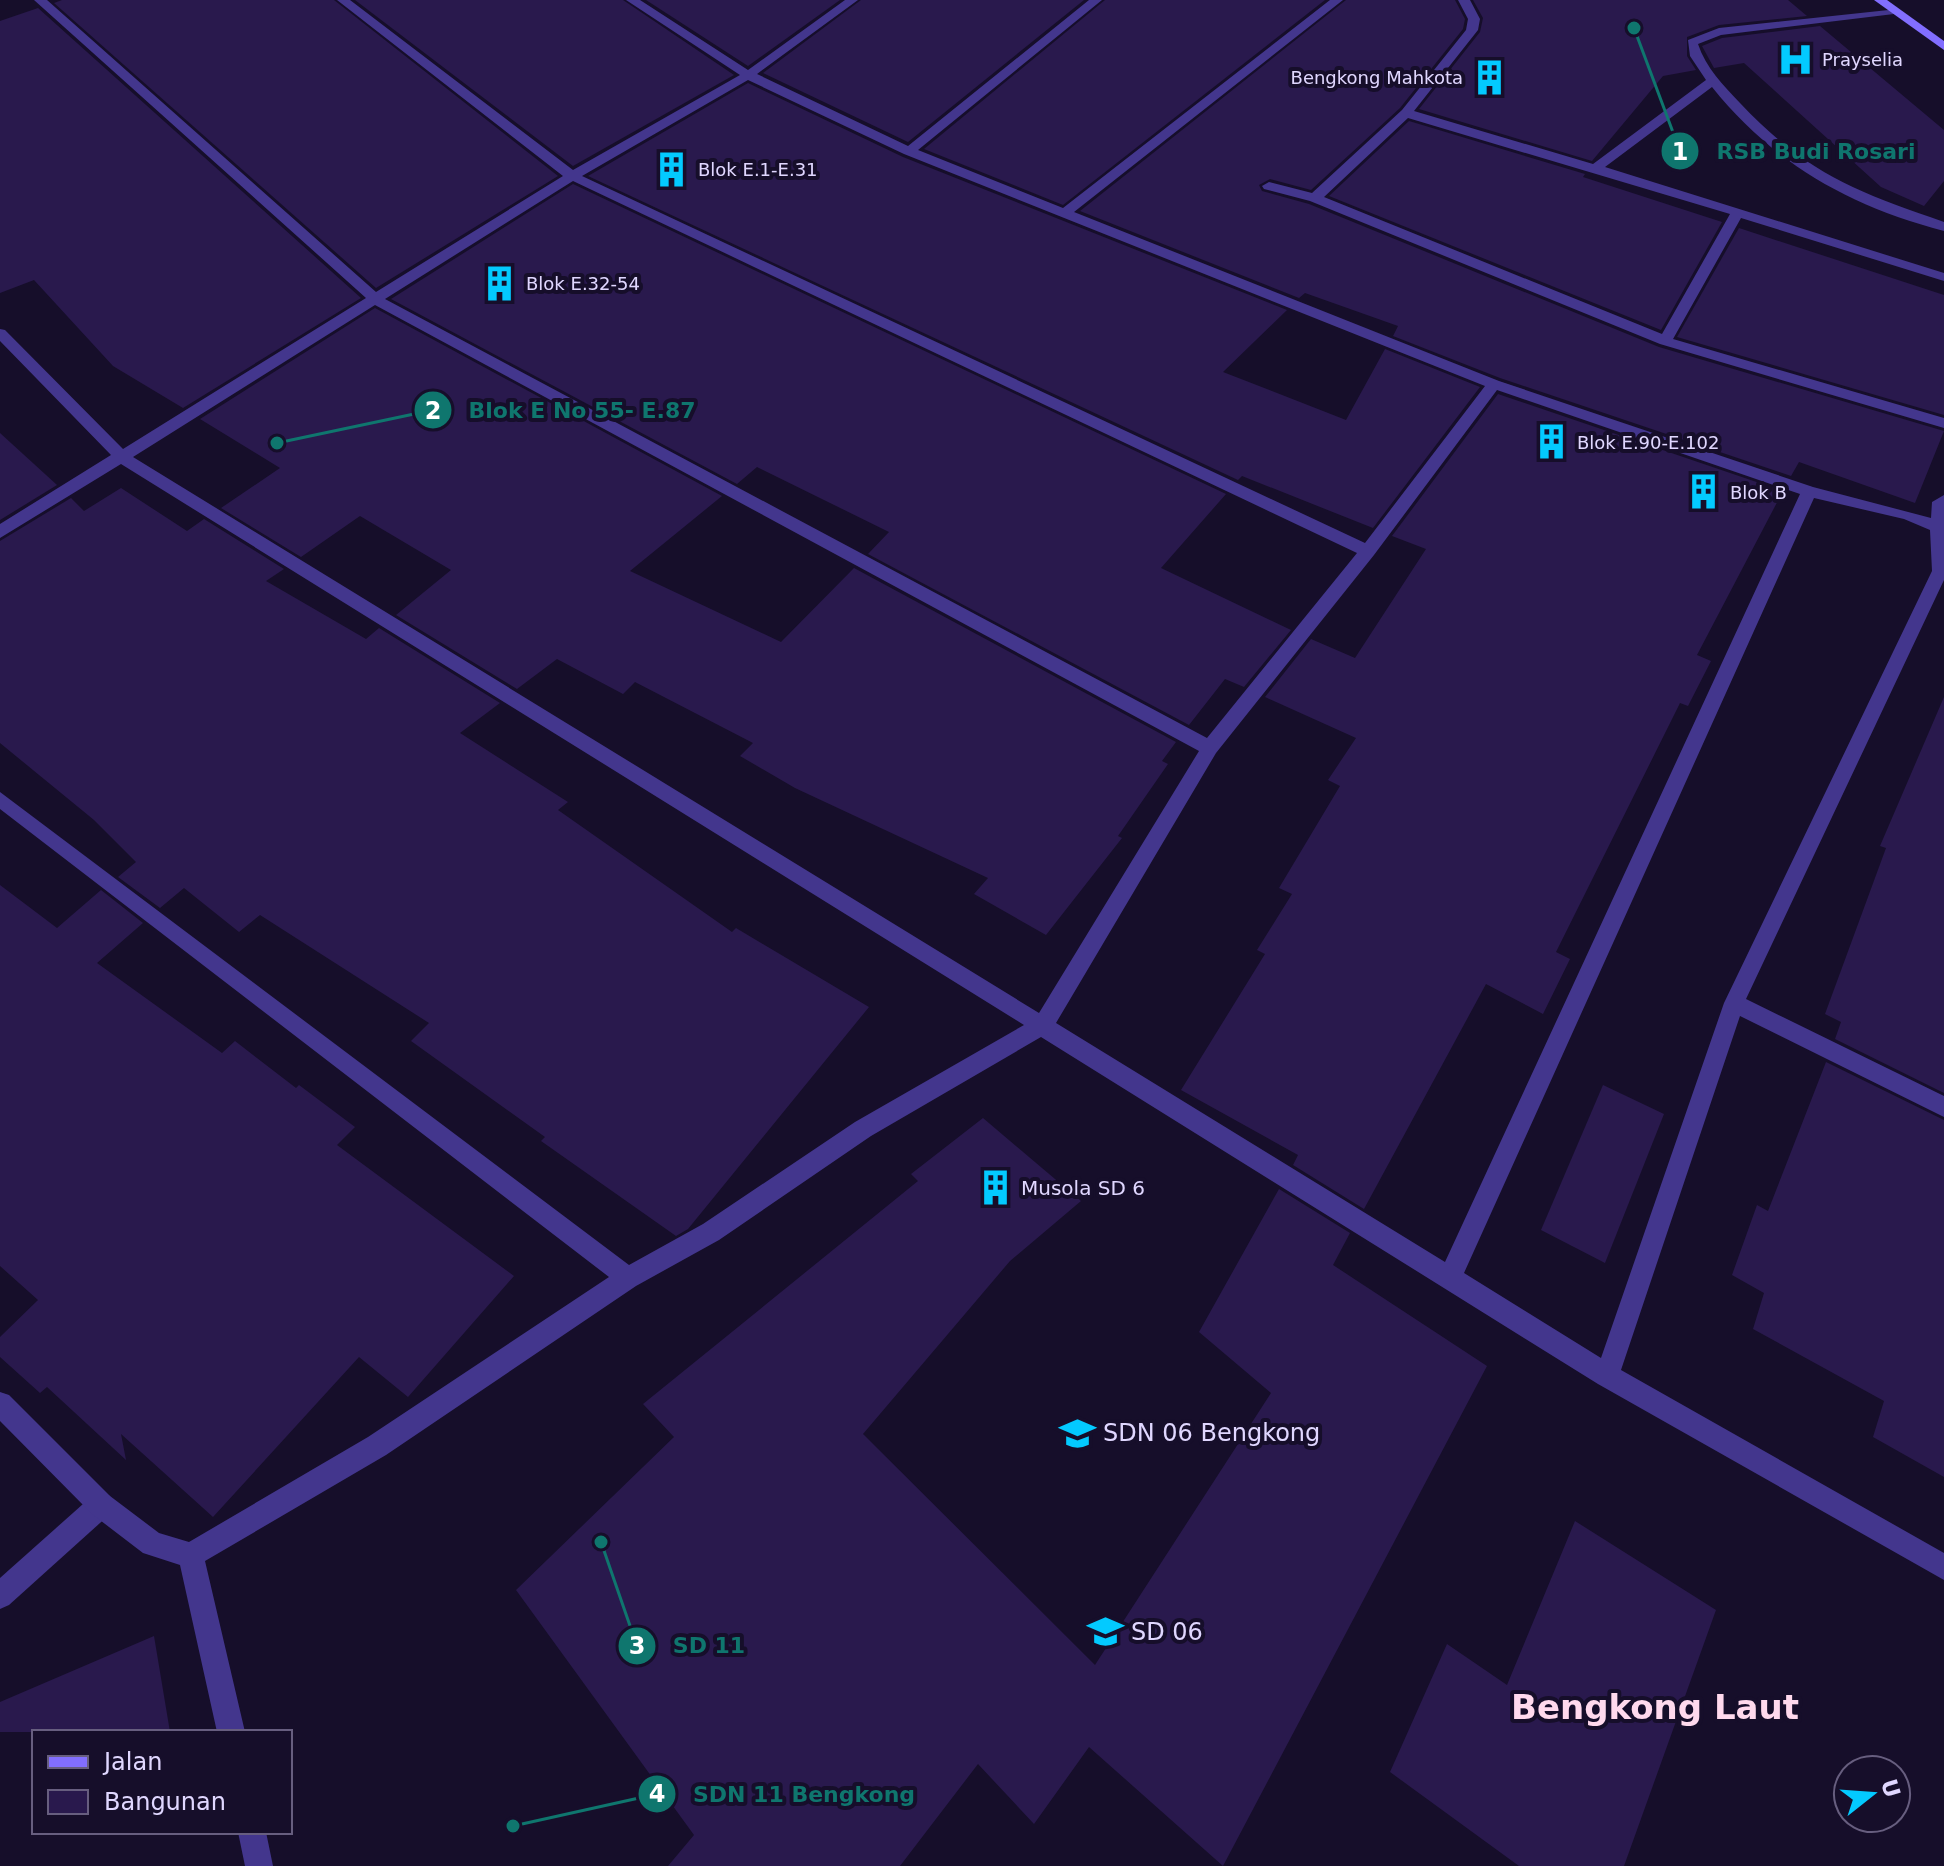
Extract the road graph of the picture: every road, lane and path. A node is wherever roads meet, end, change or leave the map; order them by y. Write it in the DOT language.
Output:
graph roads {
  1 [pos="40,0"];
  2 [pos="343,0"];
  3 [pos="632,0"];
  4 [pos="852,0"];
  5 [pos="1096,0"];
  6 [pos="1337,0"];
  7 [pos="1464,0"];
  8 [pos="1880,0"];
  9 [pos="1894,11"];
  10 [pos="1944,46"];
  11 [pos="748,75"];
  12 [pos="1711,82"];
  13 [pos="1406,113"];
  14 [pos="909,151"];
  15 [pos="1598,166"];
  16 [pos="572,176"];
  17 [pos="1269,186"];
  18 [pos="1315,198"];
  19 [pos="1066,212"];
  20 [pos="1737,214"];
  21 [pos="1944,227"];
  22 [pos="1944,277"];
  23 [pos="375,299"];
  24 [pos="0,333"];
  25 [pos="1665,341"];
  26 [pos="1494,384"];
  27 [pos="1944,423"];
  28 [pos="122,457"];
  29 [pos="1809,491"];
  30 [pos="1944,500"];
  31 [pos="1938,527"];
  32 [pos="0,532"];
  33 [pos="1368,551"];
  34 [pos="1210,748"];
  35 [pos="0,799"];
  36 [pos="1734,1003"];
  37 [pos="1043,1025"];
  38 [pos="1944,1107"];
  39 [pos="628,1278"];
  40 [pos="1450,1278"];
  41 [pos="1607,1375"];
  42 [pos="0,1404"];
  43 [pos="101,1505"];
  44 [pos="191,1555"];
  45 [pos="1944,1567"];
  46 [pos="0,1596"];
  47 [pos="231,1730"];
  48 [pos="252,1834"];
  49 [pos="259,1866"];
  1 -- 23 [label="street"];
  2 -- 16 [label="street"];
  3 -- 11 [label="street"];
  4 -- 11 [label="street"];
  5 -- 14 [label="street"];
  6 -- 19 [label="street"];
  7 -- 13 [label="street"];
  8 -- 9 [label="main road"];
  9 -- 10 [label="main road"];
  9 -- 12 [label="street"];
  11 -- 14 [label="street"];
  11 -- 16 [label="street"];
  12 -- 15 [label="street"];
  12 -- 21 [label="street"];
  13 -- 15 [label="street"];
  13 -- 18 [label="street"];
  14 -- 19 [label="street"];
  15 -- 20 [label="street"];
  16 -- 23 [label="street"];
  16 -- 33 [label="street"];
  17 -- 18 [label="street"];
  18 -- 25 [label="street"];
  19 -- 26 [label="street"];
  20 -- 22 [label="street"];
  20 -- 25 [label="street"];
  23 -- 28 [label="street"];
  23 -- 34 [label="street"];
  24 -- 28 [label="street"];
  25 -- 27 [label="street"];
  26 -- 29 [label="street"];
  26 -- 33 [label="street"];
  28 -- 32 [label="street"];
  28 -- 37 [label="street"];
  29 -- 31 [label="street"];
  29 -- 40 [label="street"];
  30 -- 31 [label="street"];
  31 -- 36 [label="street"];
  33 -- 34 [label="street"];
  34 -- 37 [label="street"];
  35 -- 39 [label="street"];
  36 -- 38 [label="street"];
  36 -- 41 [label="street"];
  37 -- 39 [label="street"];
  37 -- 40 [label="street"];
  39 -- 44 [label="street"];
  40 -- 41 [label="street"];
  41 -- 45 [label="street"];
  42 -- 43 [label="street"];
  43 -- 44 [label="street"];
  43 -- 46 [label="street"];
  44 -- 47 [label="street"];
  48 -- 49 [label="street"];
}
